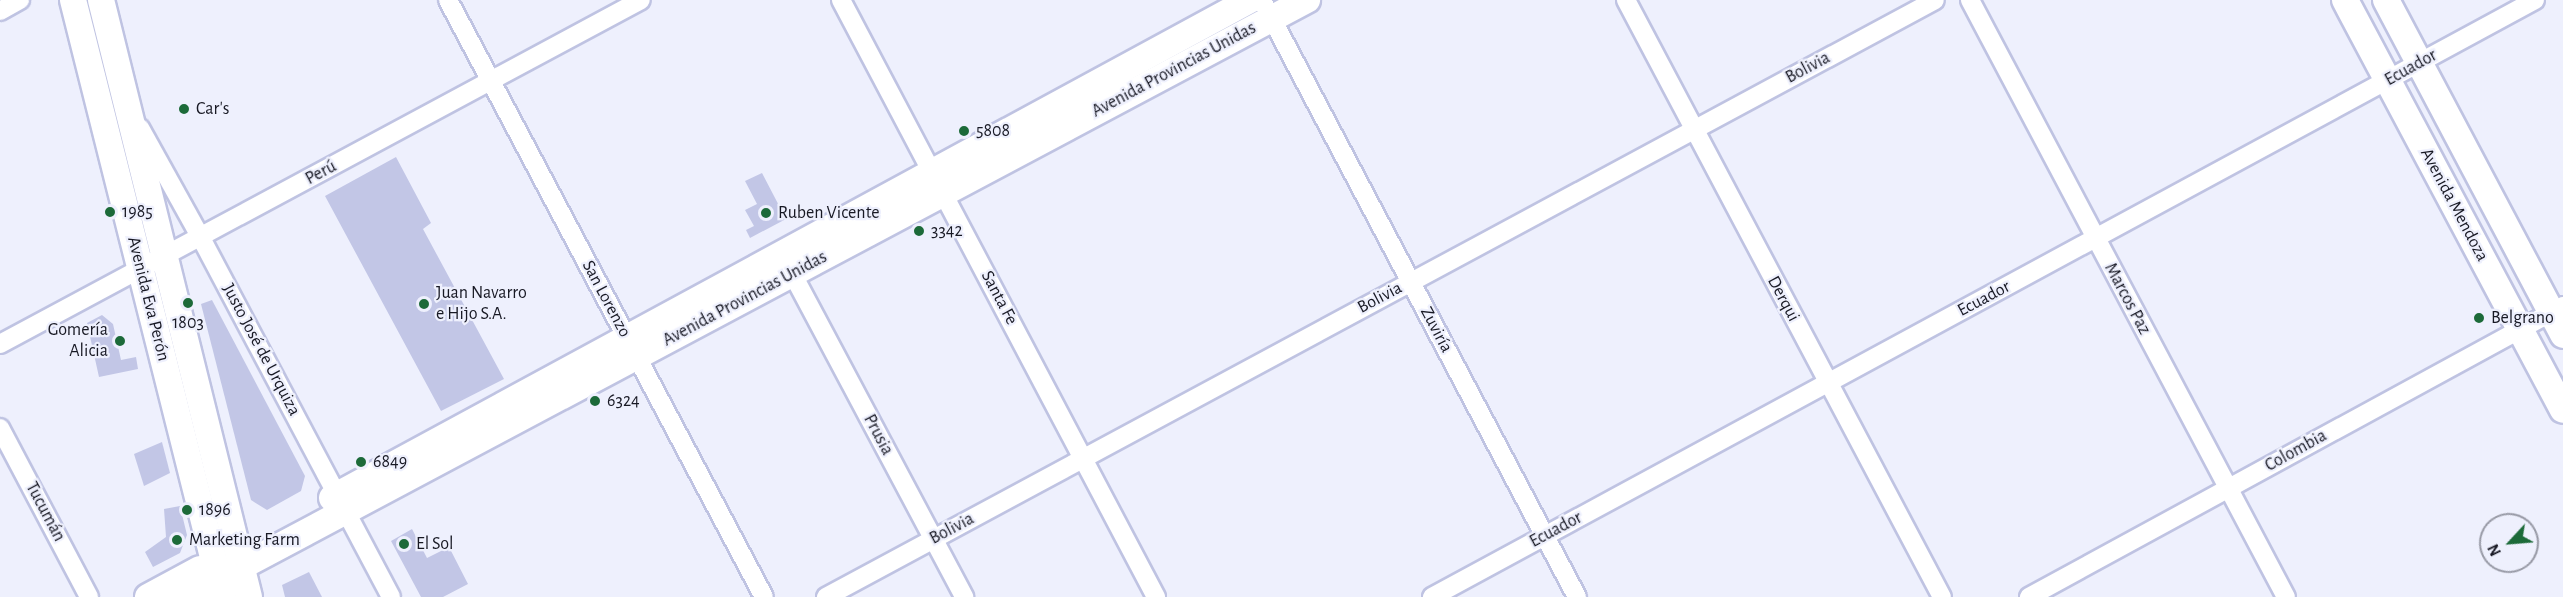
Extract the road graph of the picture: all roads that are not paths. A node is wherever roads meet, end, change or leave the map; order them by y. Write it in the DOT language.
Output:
graph roads {
  1 [pos="20,0"];
  2 [pos="73,0"];
  3 [pos="100,0"];
  4 [pos="448,0"];
  5 [pos="641,0"];
  6 [pos="841,0"];
  7 [pos="1250,0"];
  8 [pos="1307,0"];
  9 [pos="1626,0"];
  10 [pos="1935,0"];
  11 [pos="1970,0"];
  12 [pos="2345,0"];
  13 [pos="2386,0"];
  14 [pos="2535,0"];
  15 [pos="1266,9"];
  16 [pos="0,11"];
  17 [pos="2419,64"];
  18 [pos="491,81"];
  19 [pos="2388,81"];
  20 [pos="127,106"];
  21 [pos="1694,130"];
  22 [pos="938,183"];
  23 [pos="201,238"];
  24 [pos="2095,239"];
  25 [pos="165,258"];
  26 [pos="141,270"];
  27 [pos="792,273"];
  28 [pos="1411,282"];
  29 [pos="2557,309"];
  30 [pos="2520,329"];
  31 [pos="2563,335"];
  32 [pos="0,344"];
  33 [pos="631,347"];
  34 [pos="1827,383"];
  35 [pos="2563,410"];
  36 [pos="0,428"];
  37 [pos="1083,458"];
  38 [pos="2228,488"];
  39 [pos="341,503"];
  40 [pos="1545,536"];
  41 [pos="933,539"];
  42 [pos="240,558"];
  43 [pos="219,579"];
  44 [pos="89,597"];
  45 [pos="148,597"];
  46 [pos="184,597"];
  47 [pos="249,597"];
  48 [pos="391,597"];
  49 [pos="764,597"];
  50 [pos="826,597"];
  51 [pos="964,597"];
  52 [pos="1156,597"];
  53 [pos="1432,597"];
  54 [pos="1577,597"];
  55 [pos="1942,597"];
  56 [pos="2029,597"];
  57 [pos="2286,597"];
  1 -- 16 [label="street"];
  2 -- 26 [label="main road, Avenida Eva Perón"];
  3 -- 20 [label="main road, Avenida Eva Perón"];
  4 -- 18 [label="street, San Lorenzo"];
  5 -- 18 [label="street, Perú"];
  6 -- 22 [label="street, Santa Fe"];
  7 -- 22 [label="main road, Avenida Provincias Unidas"];
  8 -- 15 [label="main road, Avenida Provincias Unidas"];
  9 -- 21 [label="street, Derqui"];
  10 -- 21 [label="street, Bolivia"];
  11 -- 24 [label="street, Marcos Paz"];
  12 -- 19 [label="main road, Avenida Mendoza"];
  13 -- 17 [label="main road, Avenida Mendoza"];
  14 -- 17 [label="street, Ecuador"];
  15 -- 22 [label="main road, Avenida Provincias Unidas"];
  15 -- 28 [label="street, Zuviría"];
  17 -- 19 [label="street, Ecuador"];
  17 -- 29 [label="main road, Avenida Mendoza"];
  18 -- 23 [label="street, Perú"];
  18 -- 33 [label="street, San Lorenzo"];
  19 -- 24 [label="street, Ecuador"];
  19 -- 30 [label="main road, Avenida Mendoza"];
  20 -- 23 [label="street, Justo José de Urquiza"];
  20 -- 25 [label="main road, Avenida Eva Perón"];
  21 -- 28 [label="street, Bolivia"];
  21 -- 34 [label="street, Derqui"];
  22 -- 27 [label="main road, Avenida Provincias Unidas"];
  22 -- 33 [label="main road, Avenida Provincias Unidas"];
  22 -- 37 [label="street, Santa Fe"];
  23 -- 25 [label="street, Perú"];
  23 -- 39 [label="street, Justo José de Urquiza"];
  24 -- 34 [label="street, Ecuador"];
  24 -- 38 [label="street, Marcos Paz"];
  25 -- 26 [label="street, Perú"];
  25 -- 42 [label="main road, Avenida Eva Perón"];
  26 -- 32 [label="street, Perú"];
  26 -- 43 [label="main road, Avenida Eva Perón"];
  27 -- 33 [label="main road, Avenida Provincias Unidas"];
  27 -- 41 [label="street, Prusia"];
  28 -- 37 [label="street, Bolivia"];
  28 -- 40 [label="street, Zuviría"];
  29 -- 30 [label="street, Colombia"];
  29 -- 31 [label="main road, Avenida Mendoza"];
  30 -- 35 [label="main road, Avenida Mendoza"];
  30 -- 38 [label="street, Colombia"];
  33 -- 39 [label="main road, Avenida Provincias Unidas"];
  33 -- 49 [label="street, San Lorenzo"];
  34 -- 40 [label="street, Ecuador"];
  34 -- 55 [label="street, Derqui"];
  36 -- 44 [label="street, Tucumán"];
  37 -- 41 [label="street, Bolivia"];
  37 -- 52 [label="street, Santa Fe"];
  38 -- 56 [label="street, Colombia"];
  38 -- 57 [label="street, Marcos Paz"];
  39 -- 42 [label="main road, Avenida Provincias Unidas"];
  39 -- 48 [label="street, Justo José de Urquiza"];
  40 -- 53 [label="street, Ecuador"];
  40 -- 54 [label="street, Zuviría"];
  41 -- 50 [label="street, Bolivia"];
  41 -- 51 [label="street, Prusia"];
  42 -- 43 [label="main road, Avenida Provincias Unidas"];
  42 -- 47 [label="main road, Avenida Eva Perón"];
  43 -- 45 [label="main road, Avenida Provincias Unidas"];
  43 -- 46 [label="main road, Avenida Provincias Unidas"];
}
